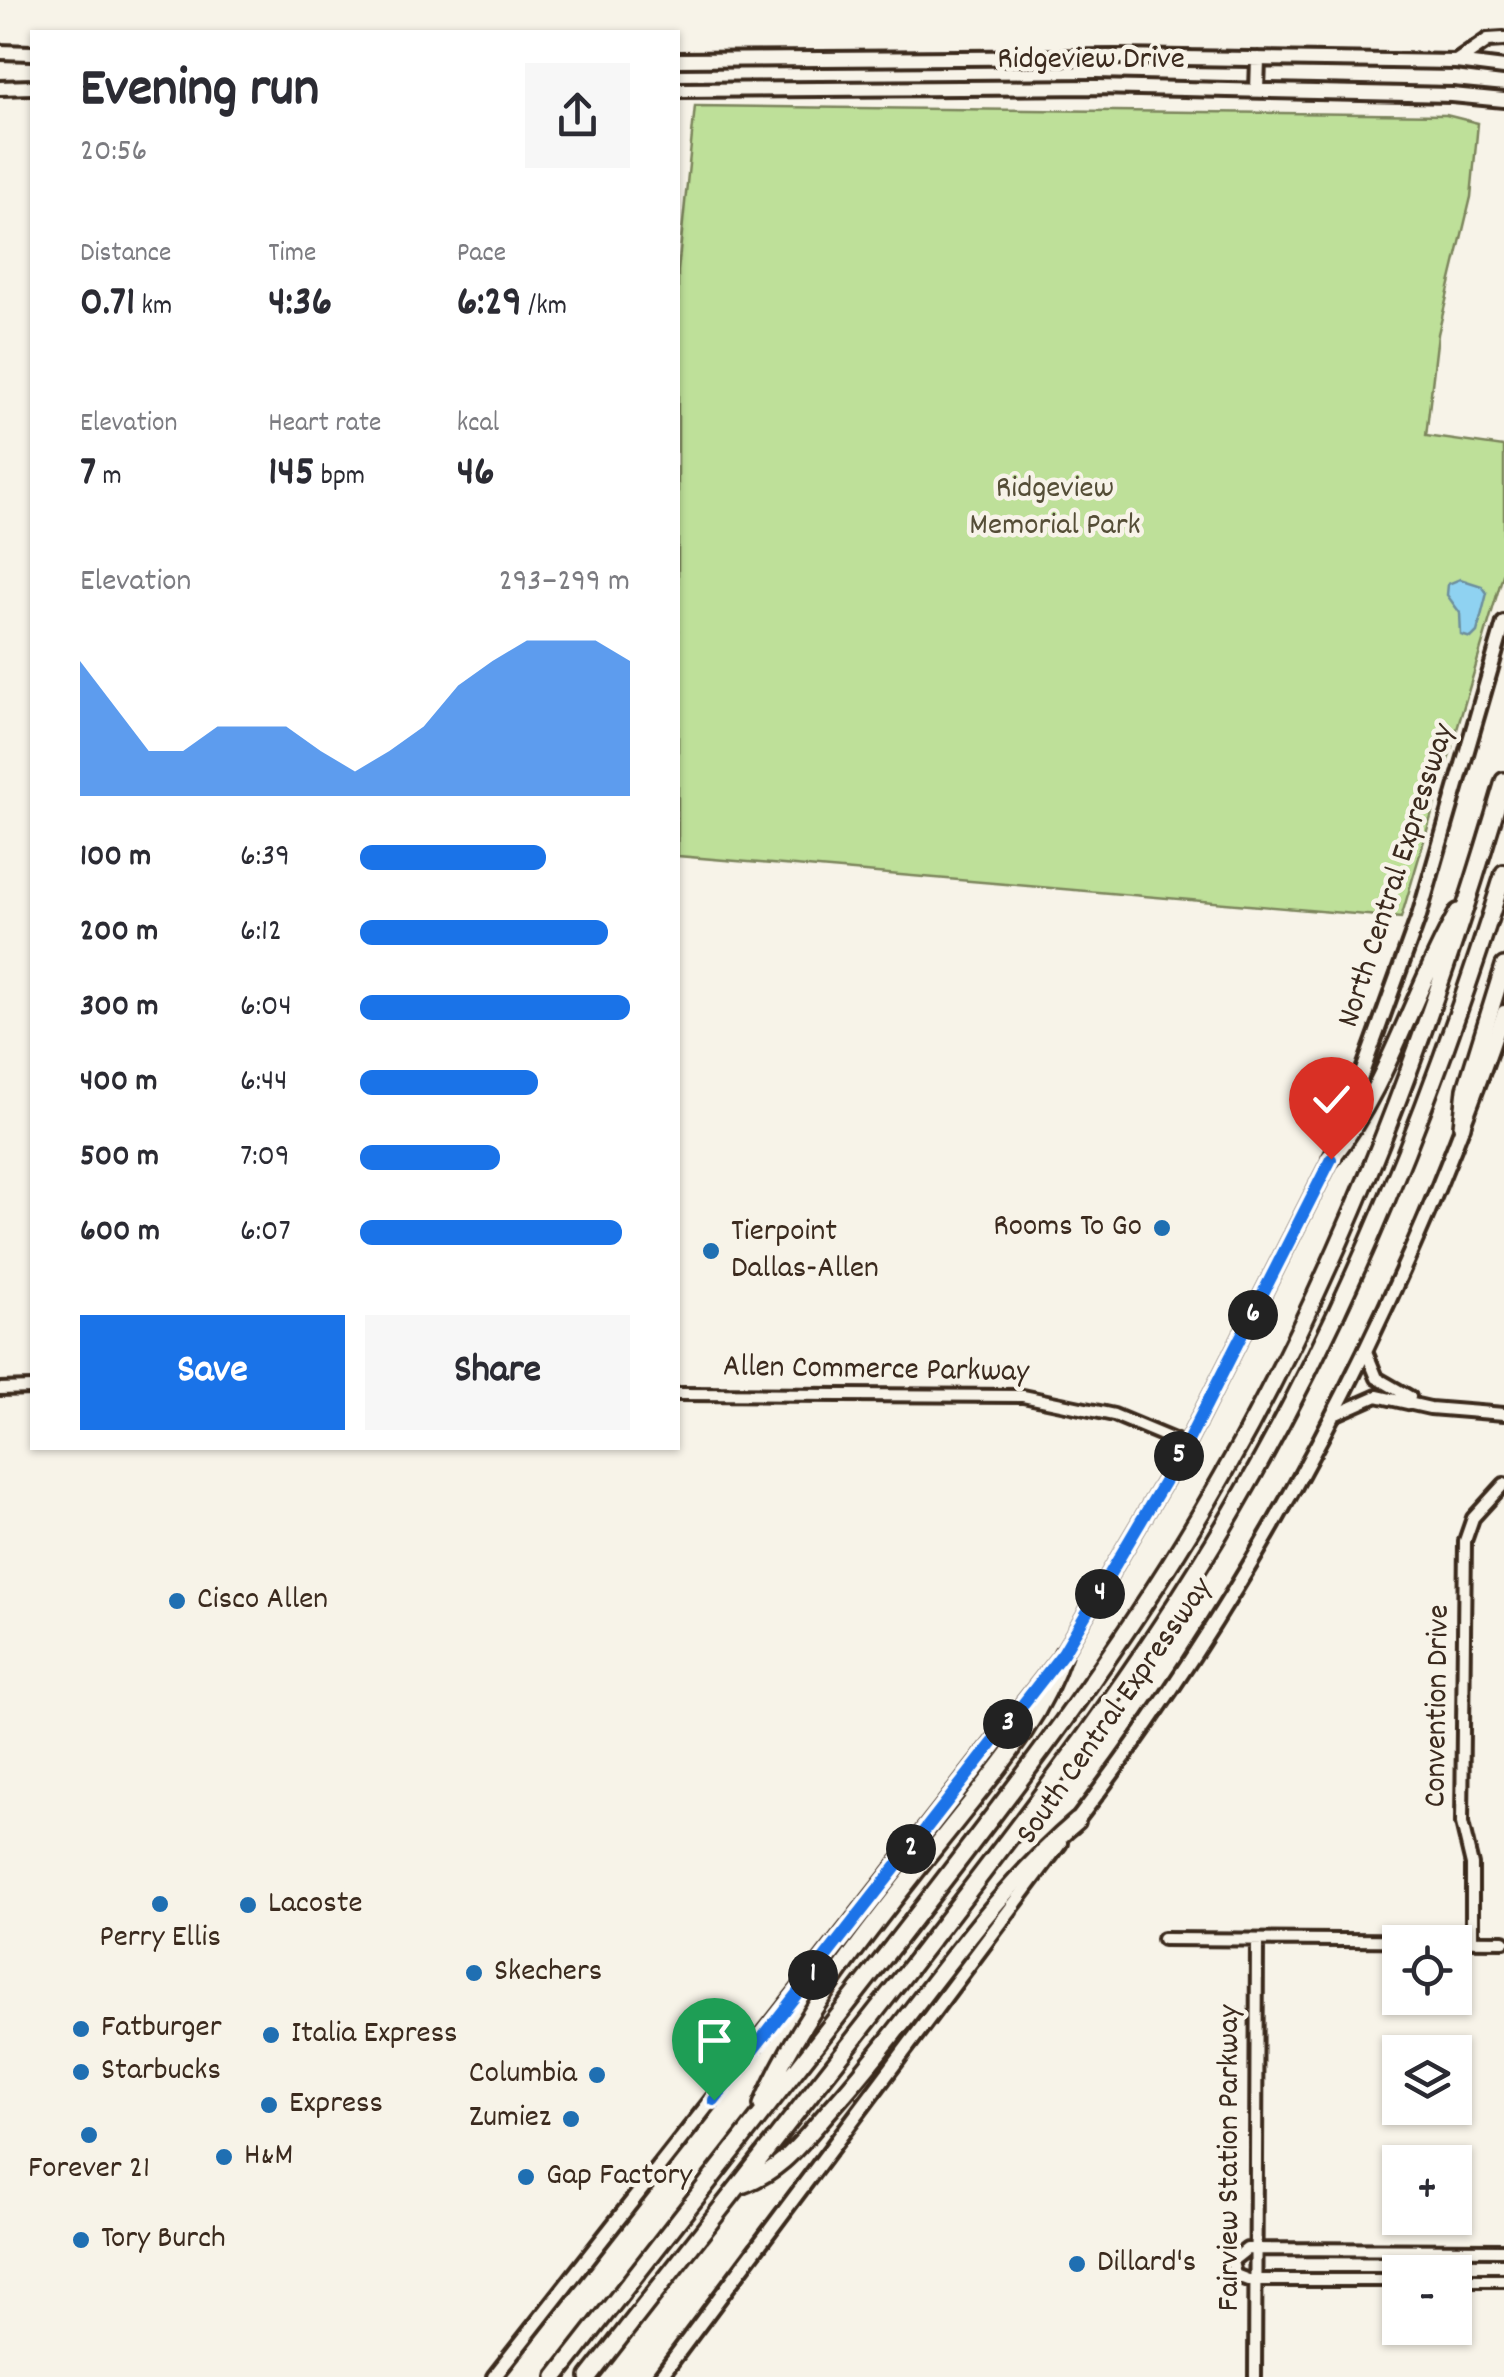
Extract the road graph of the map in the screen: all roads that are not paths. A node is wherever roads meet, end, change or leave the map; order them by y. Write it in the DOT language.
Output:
graph roads {
  1 [pos="1504,39"];
  2 [pos="0,52"];
  3 [pos="30,53"];
  4 [pos="1258,59"];
  5 [pos="680,60"];
  6 [pos="1456,62"];
  7 [pos="1500,67"];
  8 [pos="30,87"];
  9 [pos="0,88"];
  10 [pos="680,90"];
  11 [pos="1257,90"];
  12 [pos="1504,100"];
  13 [pos="1503,626"];
  14 [pos="1504,781"];
  15 [pos="1504,873"];
  16 [pos="1472,886"];
  17 [pos="1504,966"];
  18 [pos="1504,1012"];
  19 [pos="1462,1126"];
  20 [pos="1331,1159"];
  21 [pos="1365,1349"];
  22 [pos="30,1388"];
  23 [pos="0,1389"];
  24 [pos="680,1394"];
  25 [pos="1444,1408"];
  26 [pos="1504,1414"];
  27 [pos="1332,1416"];
  28 [pos="1186,1445"];
  29 [pos="1504,1484"];
  30 [pos="1063,1653"];
  31 [pos="1077,1821"];
  32 [pos="1472,1925"];
  33 [pos="1163,1939"];
  34 [pos="1257,1940"];
  35 [pos="1382,1941"];
  36 [pos="1472,1941"];
  37 [pos="1504,1941"];
  38 [pos="753,2127"];
  39 [pos="739,2186"];
  40 [pos="1256,2249"];
  41 [pos="1504,2250"];
  42 [pos="1256,2280"];
  43 [pos="1382,2280"];
  44 [pos="1472,2280"];
  45 [pos="1504,2280"];
  46 [pos="494,2377"];
  47 [pos="556,2377"];
  48 [pos="589,2377"];
  49 [pos="660,2377"];
  50 [pos="1255,2377"];
  1 -- 6 [label="main road"];
  2 -- 3 [label="main road"];
  4 -- 5 [label="main road, Ridgeview Drive"];
  4 -- 6 [label="main road, Ridgeview Drive"];
  4 -- 11 [label="main road"];
  6 -- 7 [label="main road, Ridgeview Drive"];
  8 -- 9 [label="main road"];
  10 -- 11 [label="main road, Ridgeview Drive"];
  11 -- 12 [label="main road, Ridgeview Drive"];
  13 -- 20 [label="main road, North Central Expressway"];
  14 -- 16 [label="highway"];
  15 -- 39 [label="highway"];
  16 -- 20 [label="highway"];
  16 -- 38 [label="highway"];
  17 -- 19 [label="highway"];
  18 -- 19 [label="main road, South Central Expressway"];
  19 -- 21 [label="main road, South Central Expressway"];
  20 -- 28 [label="main road, North Central Expressway"];
  21 -- 25 [label="street"];
  21 -- 27 [label="main road, South Central Expressway"];
  22 -- 23 [label="street"];
  24 -- 28 [label="street, Allen Commerce Parkway"];
  25 -- 26 [label="street"];
  25 -- 27 [label="street"];
  27 -- 31 [label="main road, South Central Expressway"];
  28 -- 30 [label="main road, North Central Expressway"];
  29 -- 32 [label="street, Convention Drive"];
  30 -- 38 [label="highway"];
  30 -- 46 [label="main road, North Central Expressway"];
  31 -- 39 [label="highway"];
  31 -- 49 [label="main road, South Central Expressway"];
  33 -- 34 [label="street"];
  34 -- 35 [label="street"];
  34 -- 40 [label="street, Fairview Station Parkway"];
  36 -- 37 [label="street"];
  38 -- 47 [label="highway"];
  39 -- 48 [label="highway"];
  40 -- 41 [label="street"];
  40 -- 42 [label="street, Fairview Station Parkway"];
  40 -- 42 [label="street"];
  42 -- 43 [label="street"];
  42 -- 50 [label="street, Fairview Station Parkway"];
  44 -- 45 [label="street"];
}
